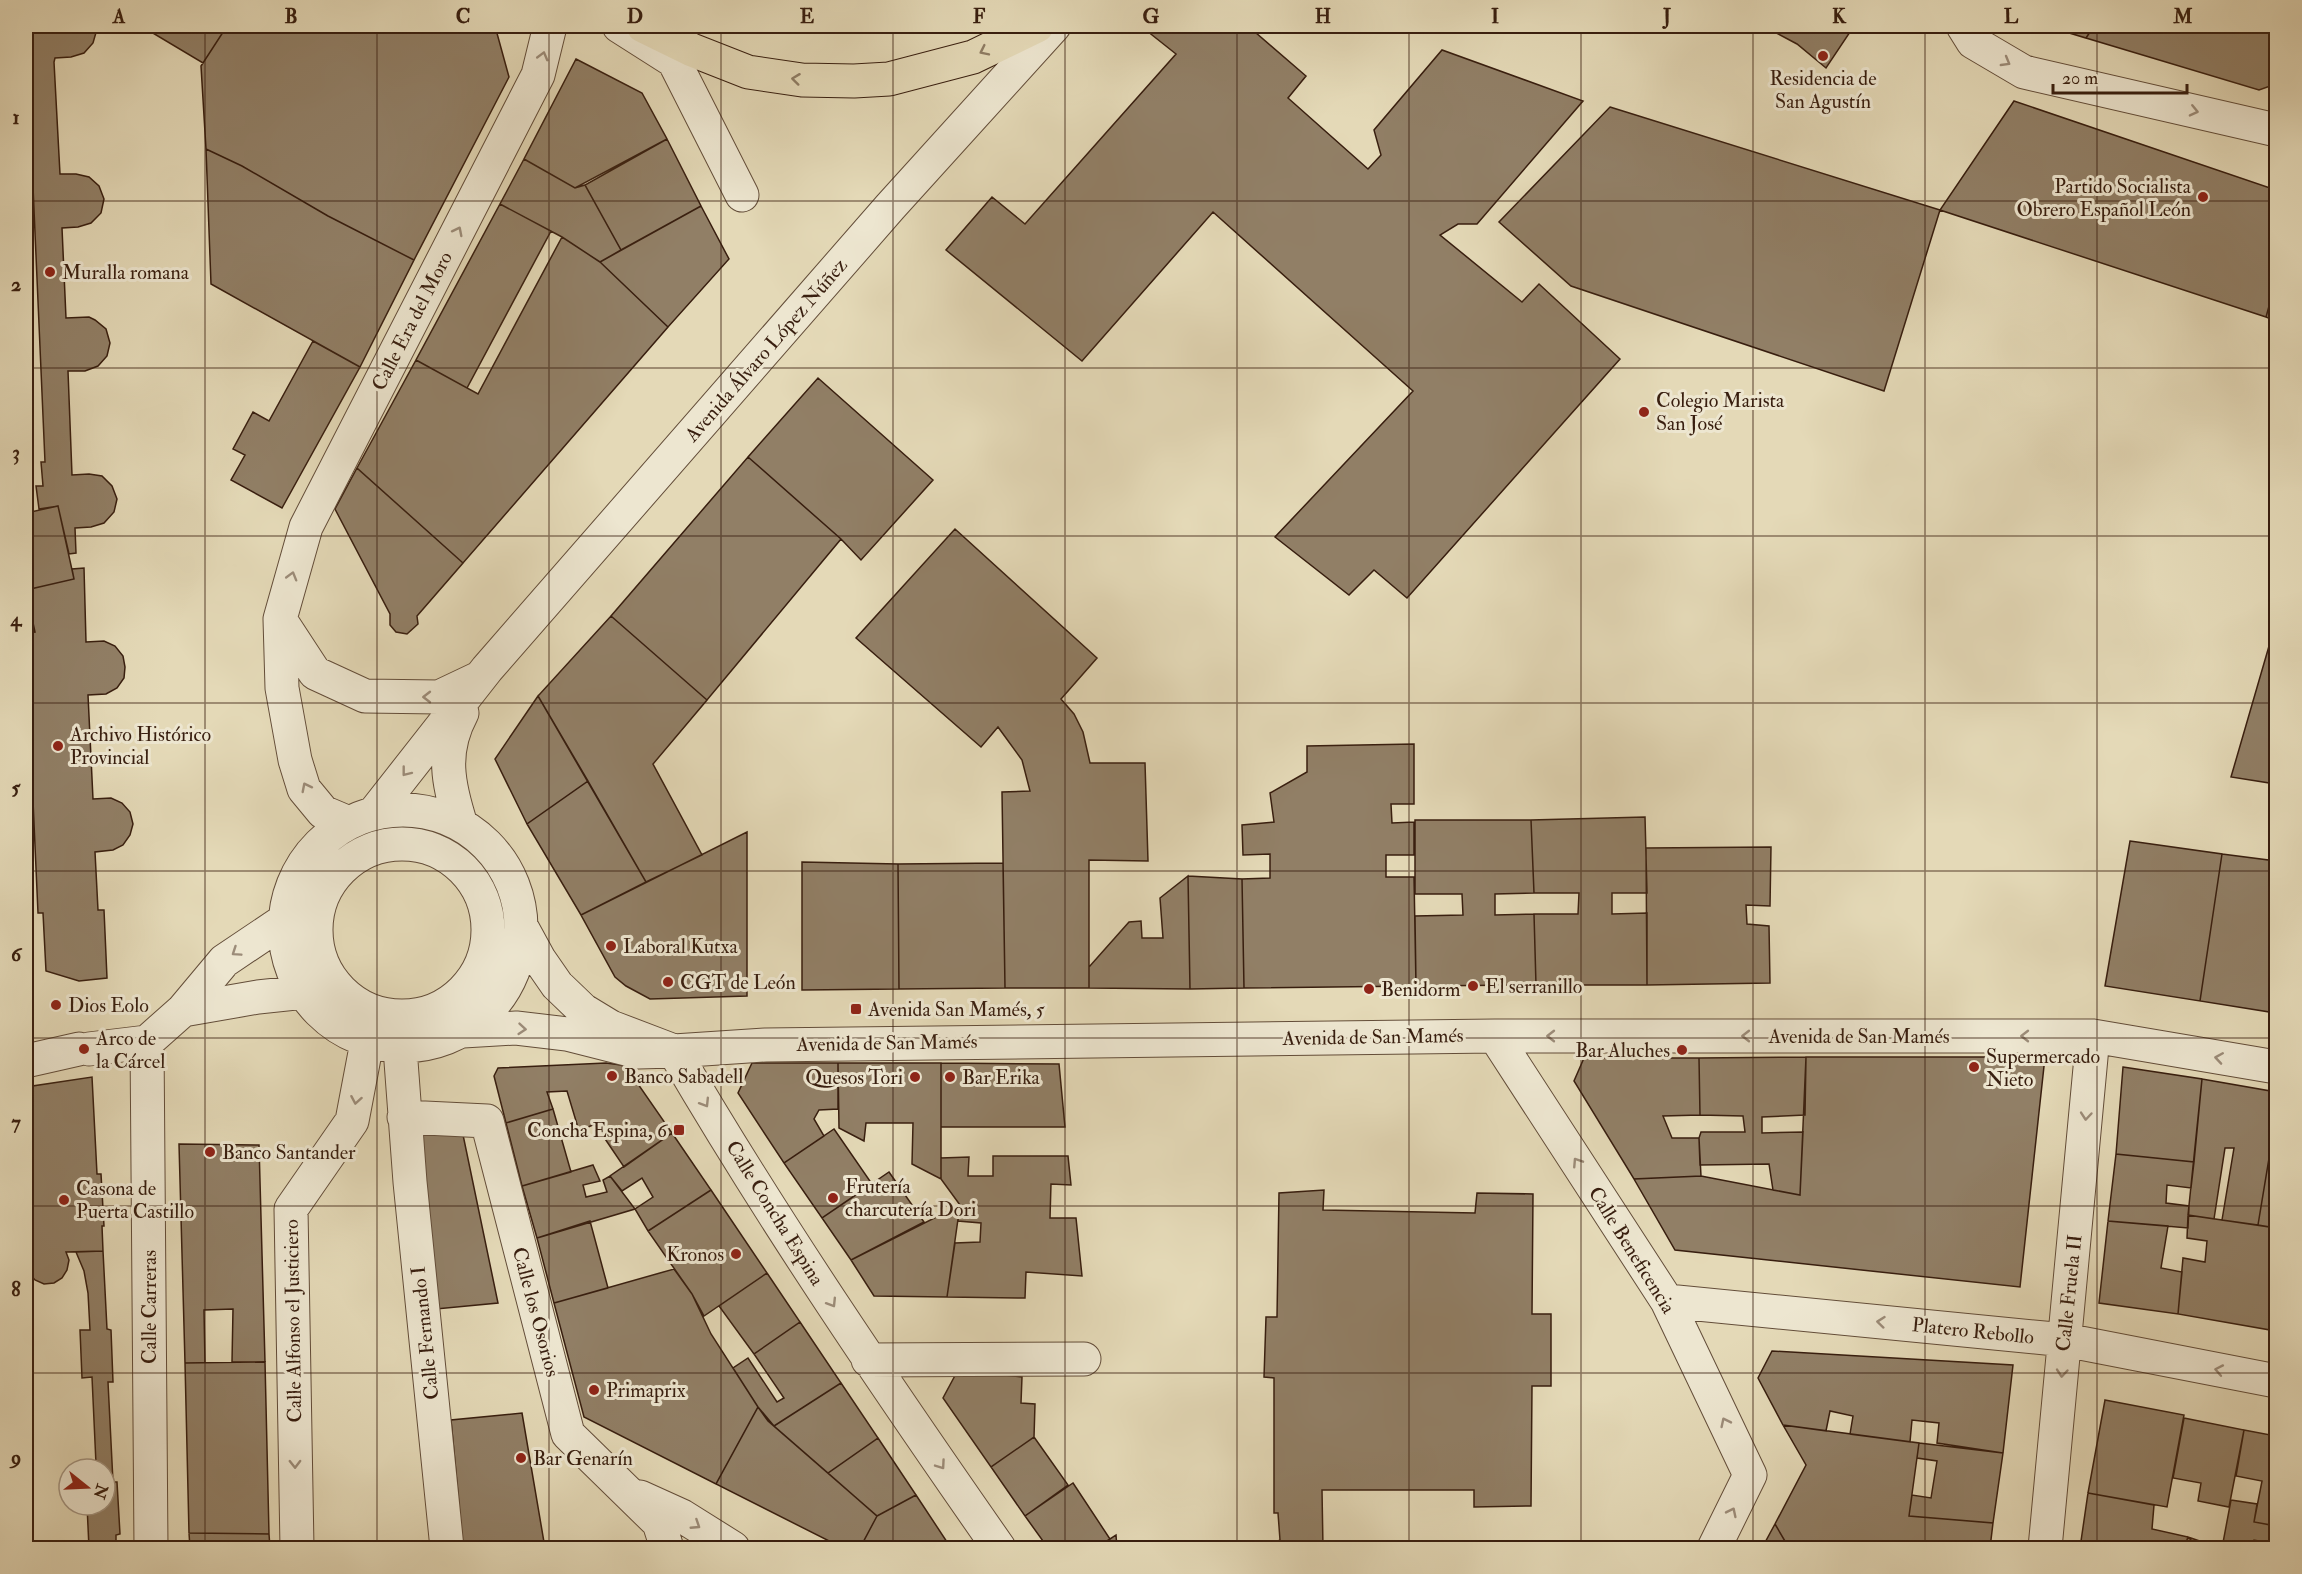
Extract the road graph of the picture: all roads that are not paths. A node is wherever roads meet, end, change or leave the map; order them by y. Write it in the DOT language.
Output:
graph roads {
  1 [pos="550,26"];
  2 [pos="619,26"];
  3 [pos="644,26"];
  4 [pos="1036,26"];
  5 [pos="1054,26"];
  6 [pos="1963,26"];
  7 [pos="2277,130"];
  8 [pos="742,195"];
  9 [pos="280,619"];
  10 [pos="481,676"];
  11 [pos="361,818"];
  12 [pos="461,825"];
  13 [pos="398,844"];
  14 [pos="285,920"];
  15 [pos="521,926"];
  16 [pos="305,992"];
  17 [pos="183,1010"];
  18 [pos="463,1031"];
  19 [pos="1495,1036"];
  20 [pos="2093,1036"];
  21 [pos="147,1042"];
  22 [pos="367,1042"];
  23 [pos="400,1048"];
  24 [pos="674,1051"];
  25 [pos="26,1061"];
  26 [pos="2277,1066"];
  27 [pos="404,1117"];
  28 [pos="1666,1301"];
  29 [pos="2065,1340"];
  30 [pos="1084,1359"];
  31 [pos="868,1360"];
  32 [pos="2277,1381"];
  33 [pos="617,1483"];
  34 [pos="151,1548"];
  35 [pos="297,1548"];
  36 [pos="447,1548"];
  37 [pos="667,1548"];
  38 [pos="733,1548"];
  39 [pos="999,1548"];
  40 [pos="1714,1548"];
  41 [pos="2045,1548"];
  9 -- 1 [label="street, Calle Era del Moro, one-way"];
  2 -- 8 [label="street"];
  4 -- 3 [label="main road, one-way"];
  5 -- 10 [label="street, Avenida Álvaro López Núñez"];
  6 -- 7 [label="street, one-way"];
  10 -- 9 [label="street, one-way"];
  11 -- 9 [label="street, Calle Era del Moro, one-way"];
  10 -- 11 [label="street, Avenida Álvaro López Núñez, one-way"];
  10 -- 12 [label="street, Avenida Álvaro López Núñez"];
  11 -- 12 [label="street"];
  11 -- 14 [label="street"];
  12 -- 15 [label="street"];
  13 -- 13 [label="street"];
  14 -- 16 [label="street"];
  14 -- 17 [label="street, one-way"];
  15 -- 18 [label="street"];
  15 -- 24 [label="street, Avenida de San Mamés"];
  16 -- 17 [label="street"];
  16 -- 22 [label="street"];
  17 -- 21 [label="street"];
  18 -- 23 [label="street"];
  18 -- 24 [label="street, one-way"];
  20 -- 19 [label="street, Avenida de San Mamés, one-way"];
  19 -- 24 [label="street, Avenida de San Mamés"];
  28 -- 19 [label="street, Calle Beneficencia, one-way"];
  26 -- 20 [label="street, Avenida de San Mamés, one-way"];
  20 -- 29 [label="street, Calle Fruela II, one-way"];
  21 -- 25 [label="street"];
  21 -- 34 [label="street, Calle Carreras"];
  22 -- 23 [label="street"];
  22 -- 35 [label="street, Calle Alfonso el Justiciero, one-way"];
  23 -- 27 [label="street, Calle Fernando I"];
  24 -- 31 [label="street, Calle Concha Espina, one-way"];
  27 -- 33 [label="street, Calle los Osorios"];
  27 -- 36 [label="street, Calle Fernando I"];
  29 -- 28 [label="street, Platero Rebollo, one-way"];
  40 -- 28 [label="street, Calle Beneficencia, one-way"];
  32 -- 29 [label="street, Platero Rebollo, one-way"];
  29 -- 41 [label="street, Calle Fruela II, one-way"];
  30 -- 31 [label="street"];
  31 -- 39 [label="street, Calle Concha Espina, one-way"];
  33 -- 37 [label="street, Calle los Osorios"];
  33 -- 38 [label="street, one-way"];
}
